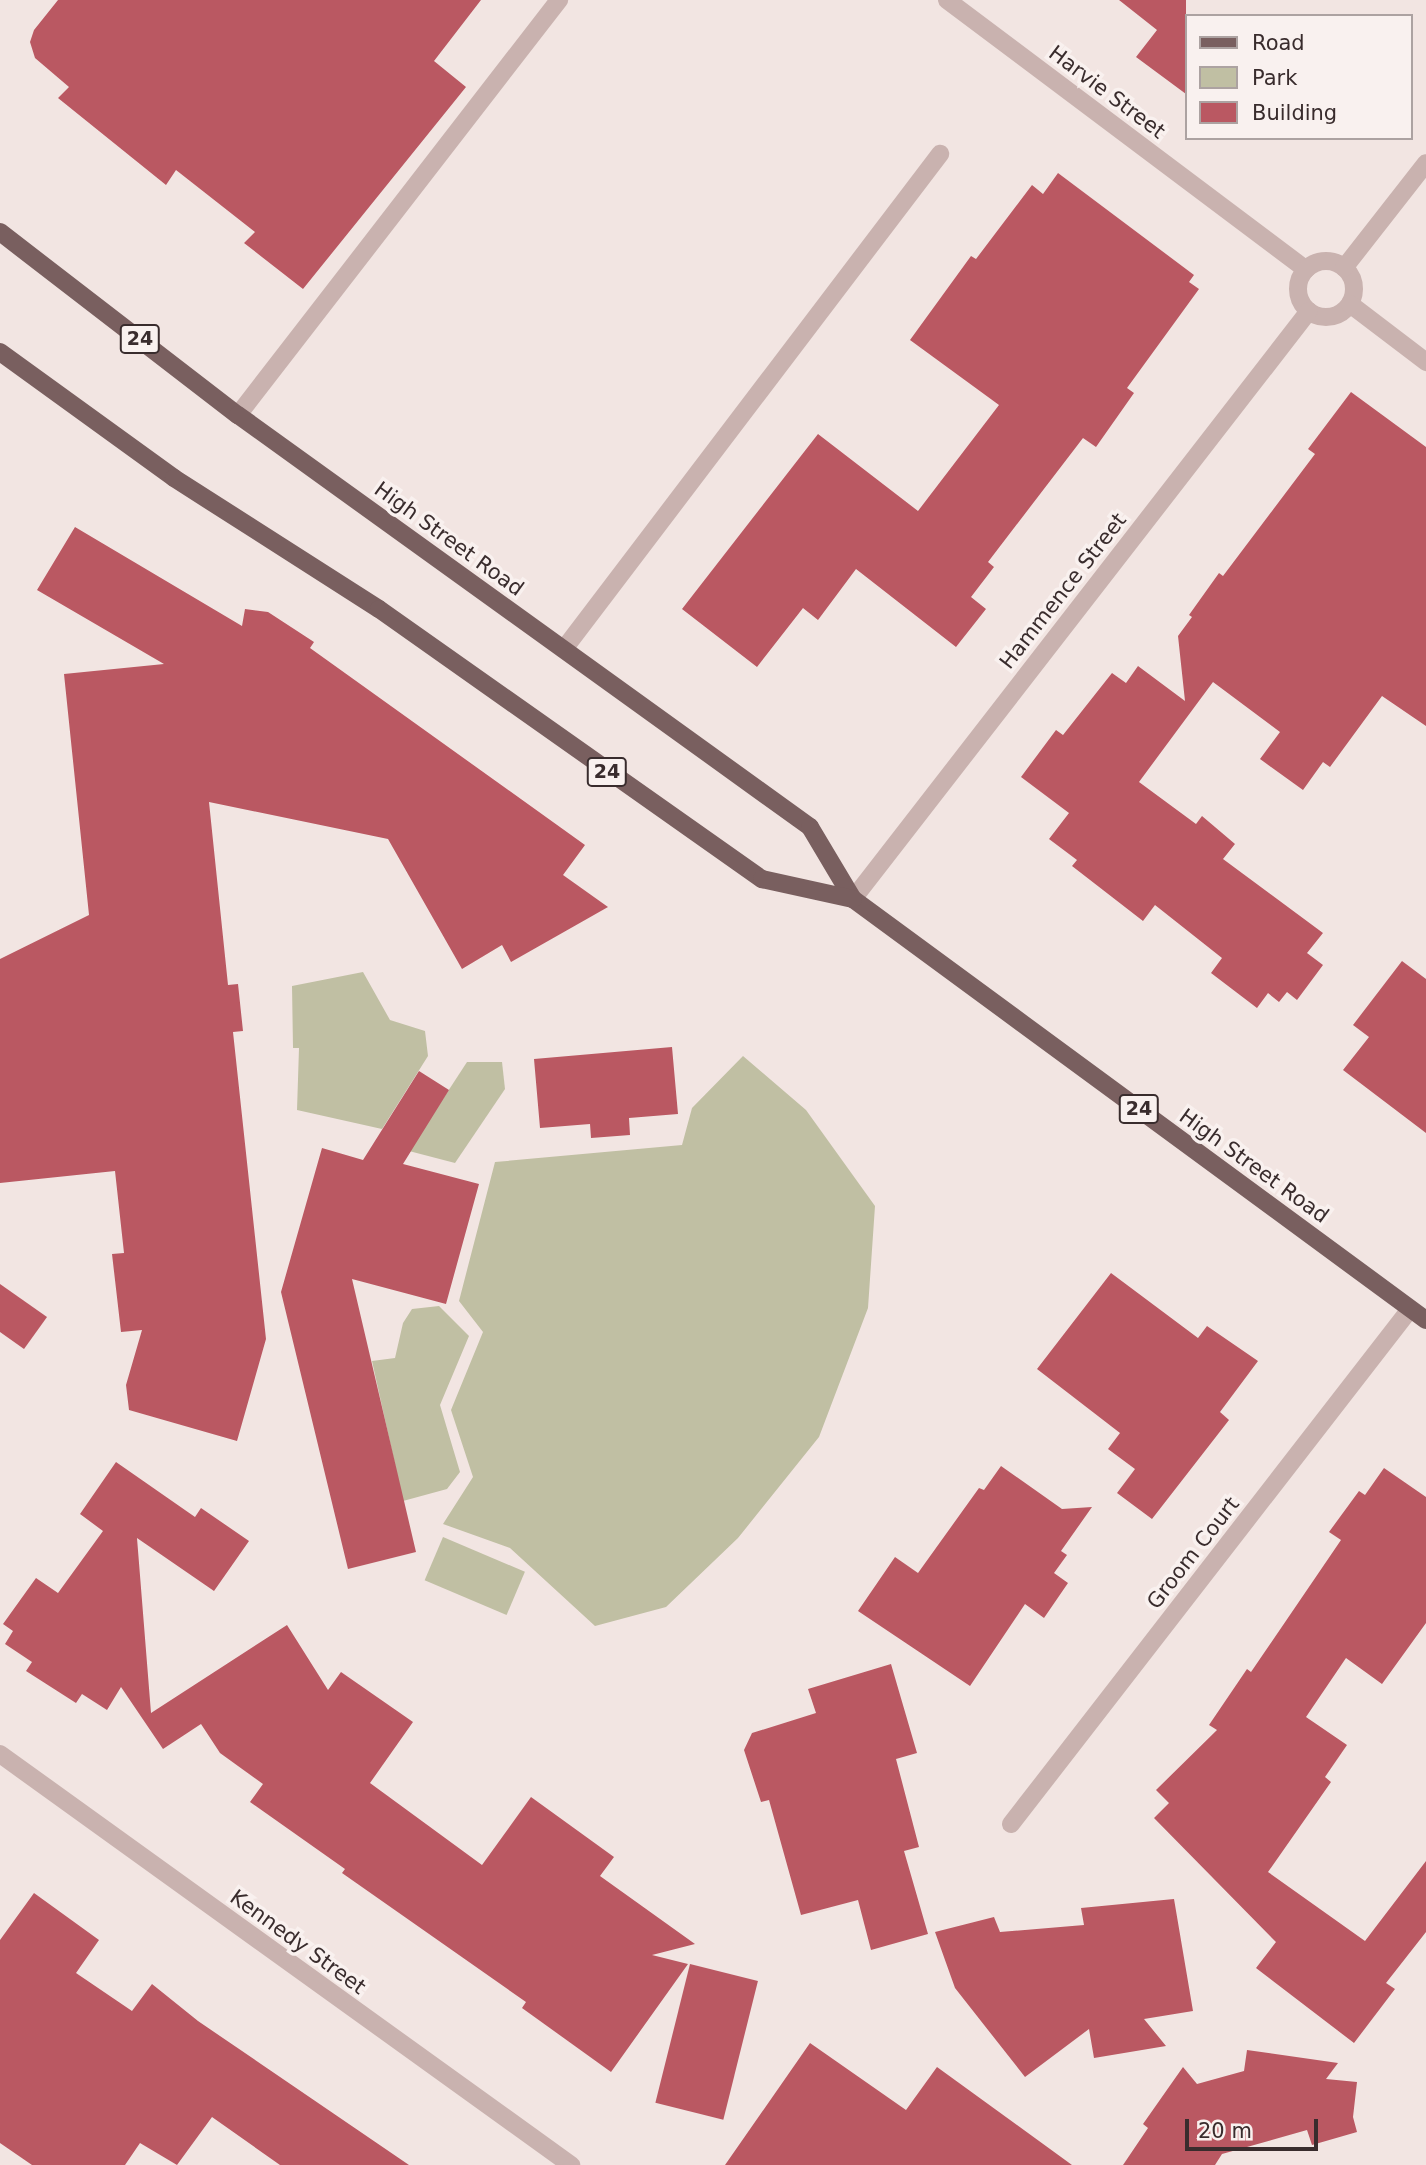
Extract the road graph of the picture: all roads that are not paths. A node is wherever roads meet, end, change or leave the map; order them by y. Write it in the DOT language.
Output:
graph roads {
  1 [pos="559,0"];
  2 [pos="947,0"];
  3 [pos="940,154"];
  4 [pos="1426,163"];
  5 [pos="0,232"];
  6 [pos="1344,268"];
  7 [pos="1306,270"];
  8 [pos="1350,304"];
  9 [pos="1309,311"];
  10 [pos="3,360"];
  11 [pos="1426,362"];
  12 [pos="238,415"];
  13 [pos="564,649"];
  14 [pos="853,899"];
  15 [pos="1410,1309"];
  16 [pos="1426,1320"];
  17 [pos="0,1754"];
  18 [pos="1011,1824"];
  19 [pos="571,2165"];
  1 -- 12 [label="street"];
  2 -- 7 [label="street, Harvie Street"];
  3 -- 13 [label="street"];
  4 -- 6 [label="street"];
  5 -- 12 [label="main road, High Street Road / 24"];
  6 -- 7 [label="street"];
  6 -- 8 [label="street"];
  7 -- 9 [label="street"];
  8 -- 9 [label="street"];
  8 -- 11 [label="street"];
  9 -- 14 [label="street, Hammence Street"];
  10 -- 14 [label="main road, High Street Road / 24"];
  12 -- 13 [label="main road, High Street Road / 24"];
  13 -- 14 [label="main road, High Street Road / 24"];
  14 -- 15 [label="main road, High Street Road / 24"];
  15 -- 16 [label="main road, High Street Road / 24"];
  15 -- 18 [label="street, Groom Court"];
  17 -- 19 [label="street, Kennedy Street"];
}
